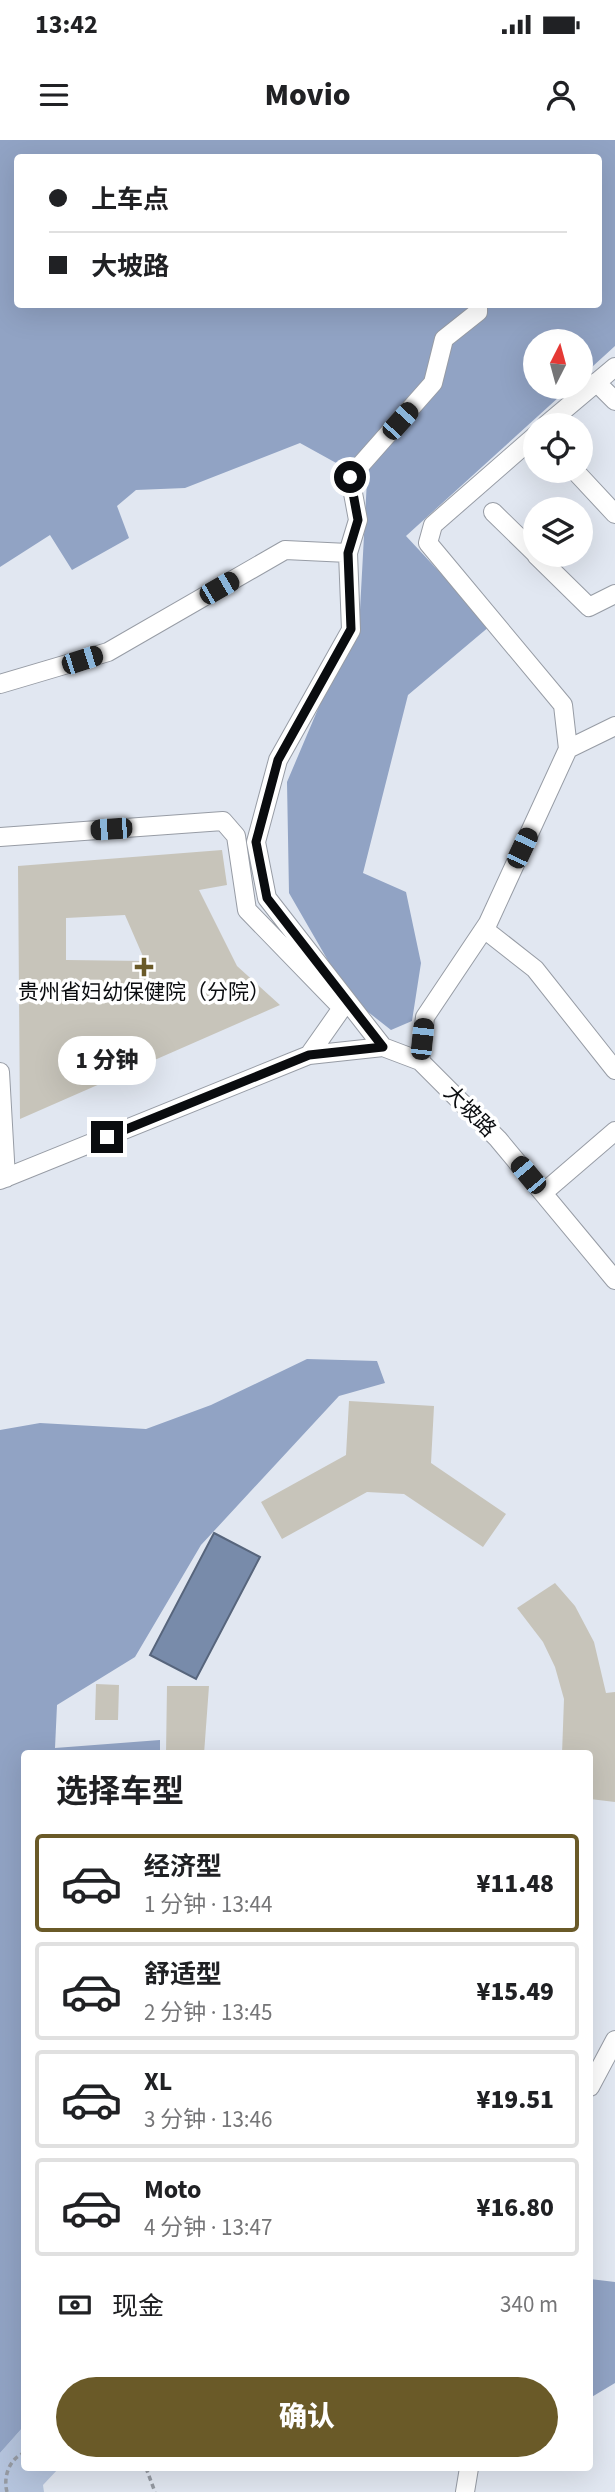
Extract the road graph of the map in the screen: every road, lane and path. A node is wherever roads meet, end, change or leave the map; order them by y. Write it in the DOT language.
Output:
graph roads {
  1 [pos="478,308"];
  2 [pos="615,368"];
  3 [pos="596,382"];
  4 [pos="615,401"];
  5 [pos="561,413"];
  6 [pos="523,446"];
  7 [pos="586,483"];
  8 [pos="493,512"];
  9 [pos="615,514"];
  10 [pos="523,541"];
  11 [pos="348,553"];
  12 [pos="549,567"];
  13 [pos="615,594"];
  14 [pos="0,684"];
  15 [pos="615,726"];
  16 [pos="568,749"];
  17 [pos="0,837"];
  18 [pos="484,929"];
  19 [pos="383,1047"];
  20 [pos="309,1055"];
  21 [pos="420,1061"];
  22 [pos="615,1070"];
  23 [pos="0,1072"];
  24 [pos="615,1131"];
  25 [pos="3,1179"];
  26 [pos="543,1193"];
  27 [pos="615,1280"];
  28 [pos="615,2040"];
  29 [pos="593,2081"];
  30 [pos="21,2454"];
  31 [pos="147,2471"];
  32 [pos="468,2471"];
  33 [pos="7,2492"];
  34 [pos="155,2492"];
  35 [pos="465,2492"];
  1 -- 11 [label="street"];
  2 -- 3 [label="street"];
  3 -- 4 [label="street"];
  3 -- 5 [label="street"];
  6 -- 16 [label="street"];
  7 -- 9 [label="street"];
  8 -- 10 [label="street"];
  11 -- 14 [label="street"];
  11 -- 19 [label="street"];
  12 -- 13 [label="street"];
  15 -- 16 [label="street"];
  16 -- 18 [label="street"];
  17 -- 20 [label="street"];
  18 -- 21 [label="street"];
  18 -- 22 [label="street"];
  19 -- 20 [label="street, 大坡路"];
  19 -- 21 [label="street, 大坡路"];
  20 -- 25 [label="street, 大坡路"];
  21 -- 26 [label="street, 大坡路"];
  23 -- 25 [label="street"];
  24 -- 26 [label="street"];
  26 -- 27 [label="street, 大坡路"];
  28 -- 29 [label="street"];
  30 -- 33 [label="path"];
  31 -- 34 [label="path"];
  32 -- 35 [label="street"];
}
